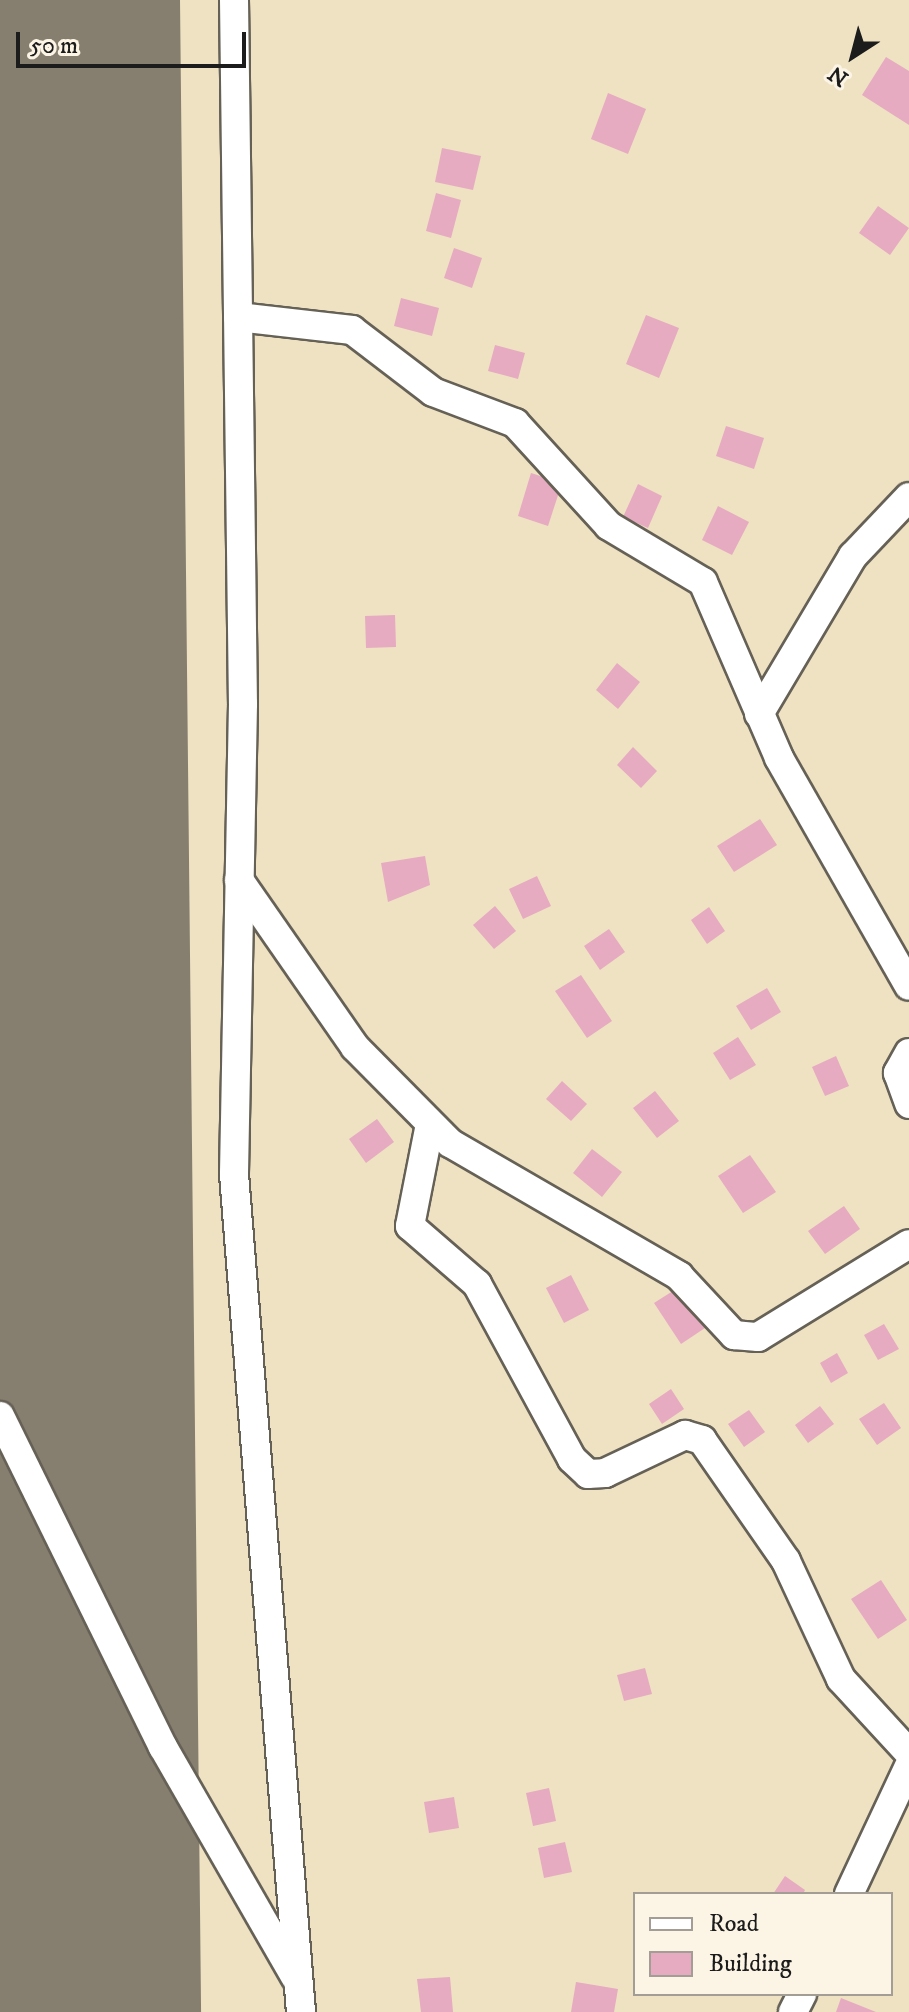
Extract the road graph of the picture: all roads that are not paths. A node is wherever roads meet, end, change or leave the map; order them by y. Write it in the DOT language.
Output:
graph roads {
  1 [pos="234,0"];
  2 [pos="238,317"];
  3 [pos="909,497"];
  4 [pos="759,714"];
  5 [pos="239,880"];
  6 [pos="909,986"];
  7 [pos="909,1053"];
  8 [pos="909,1104"];
  9 [pos="430,1124"];
  10 [pos="909,1244"];
  11 [pos="0,1416"];
  12 [pos="909,1753"];
  13 [pos="909,1766"];
  14 [pos="850,1892"];
  15 [pos="300,1998"];
  1 -- 2 [label="street"];
  2 -- 4 [label="street"];
  2 -- 5 [label="street"];
  3 -- 4 [label="street"];
  4 -- 6 [label="street"];
  5 -- 9 [label="street"];
  5 -- 15 [label="street"];
  7 -- 8 [label="street"];
  9 -- 10 [label="street"];
  9 -- 12 [label="street"];
  11 -- 15 [label="street"];
  13 -- 14 [label="street"];
}
